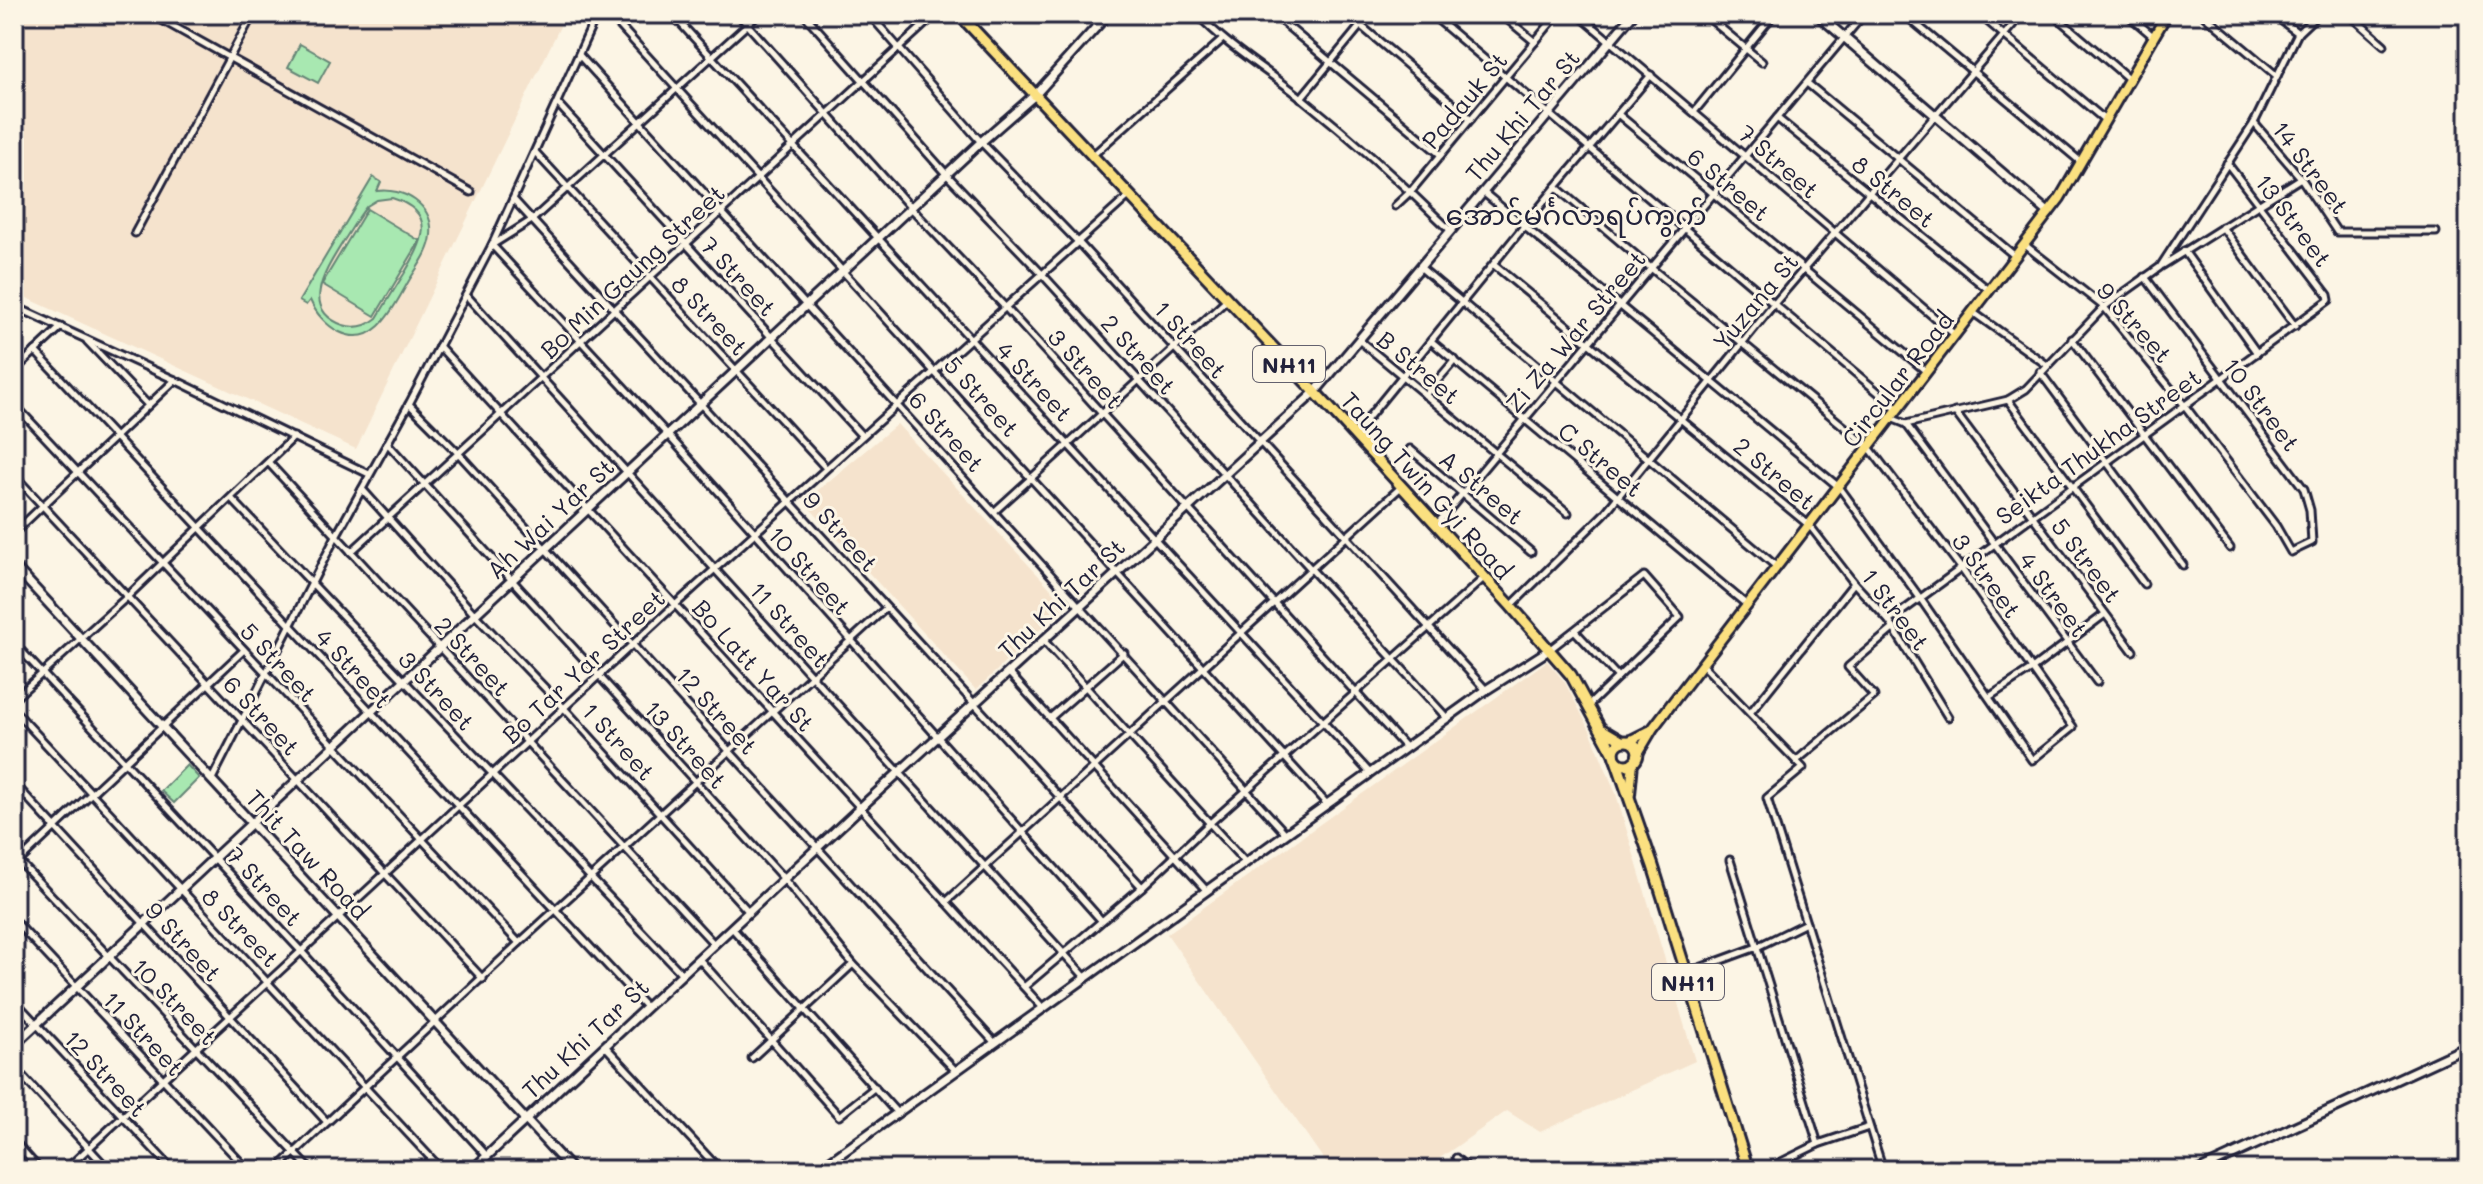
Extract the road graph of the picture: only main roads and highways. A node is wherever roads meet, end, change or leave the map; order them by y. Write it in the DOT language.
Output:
graph roads {
  1 [pos="959,14"];
  2 [pos="2167,14"];
  3 [pos="1653,728"];
  4 [pos="1602,729"];
  5 [pos="1626,741"];
  6 [pos="1615,757"];
  7 [pos="1635,758"];
  8 [pos="1630,794"];
  9 [pos="1748,1170"];
  1 -- 4 [label="highway, Taung Twin Gyi Road / NH11"];
  2 -- 3 [label="main road, Circular Road"];
  3 -- 5 [label="main road"];
  3 -- 7 [label="main road, Circular Road"];
  4 -- 5 [label="main road"];
  4 -- 6 [label="highway, Taung Twin Gyi Road / NH11"];
  5 -- 6 [label="highway"];
  5 -- 7 [label="highway"];
  6 -- 7 [label="highway"];
  6 -- 8 [label="highway, NH11"];
  7 -- 8 [label="main road, Circular Road"];
  8 -- 9 [label="highway, NH11"];
}
